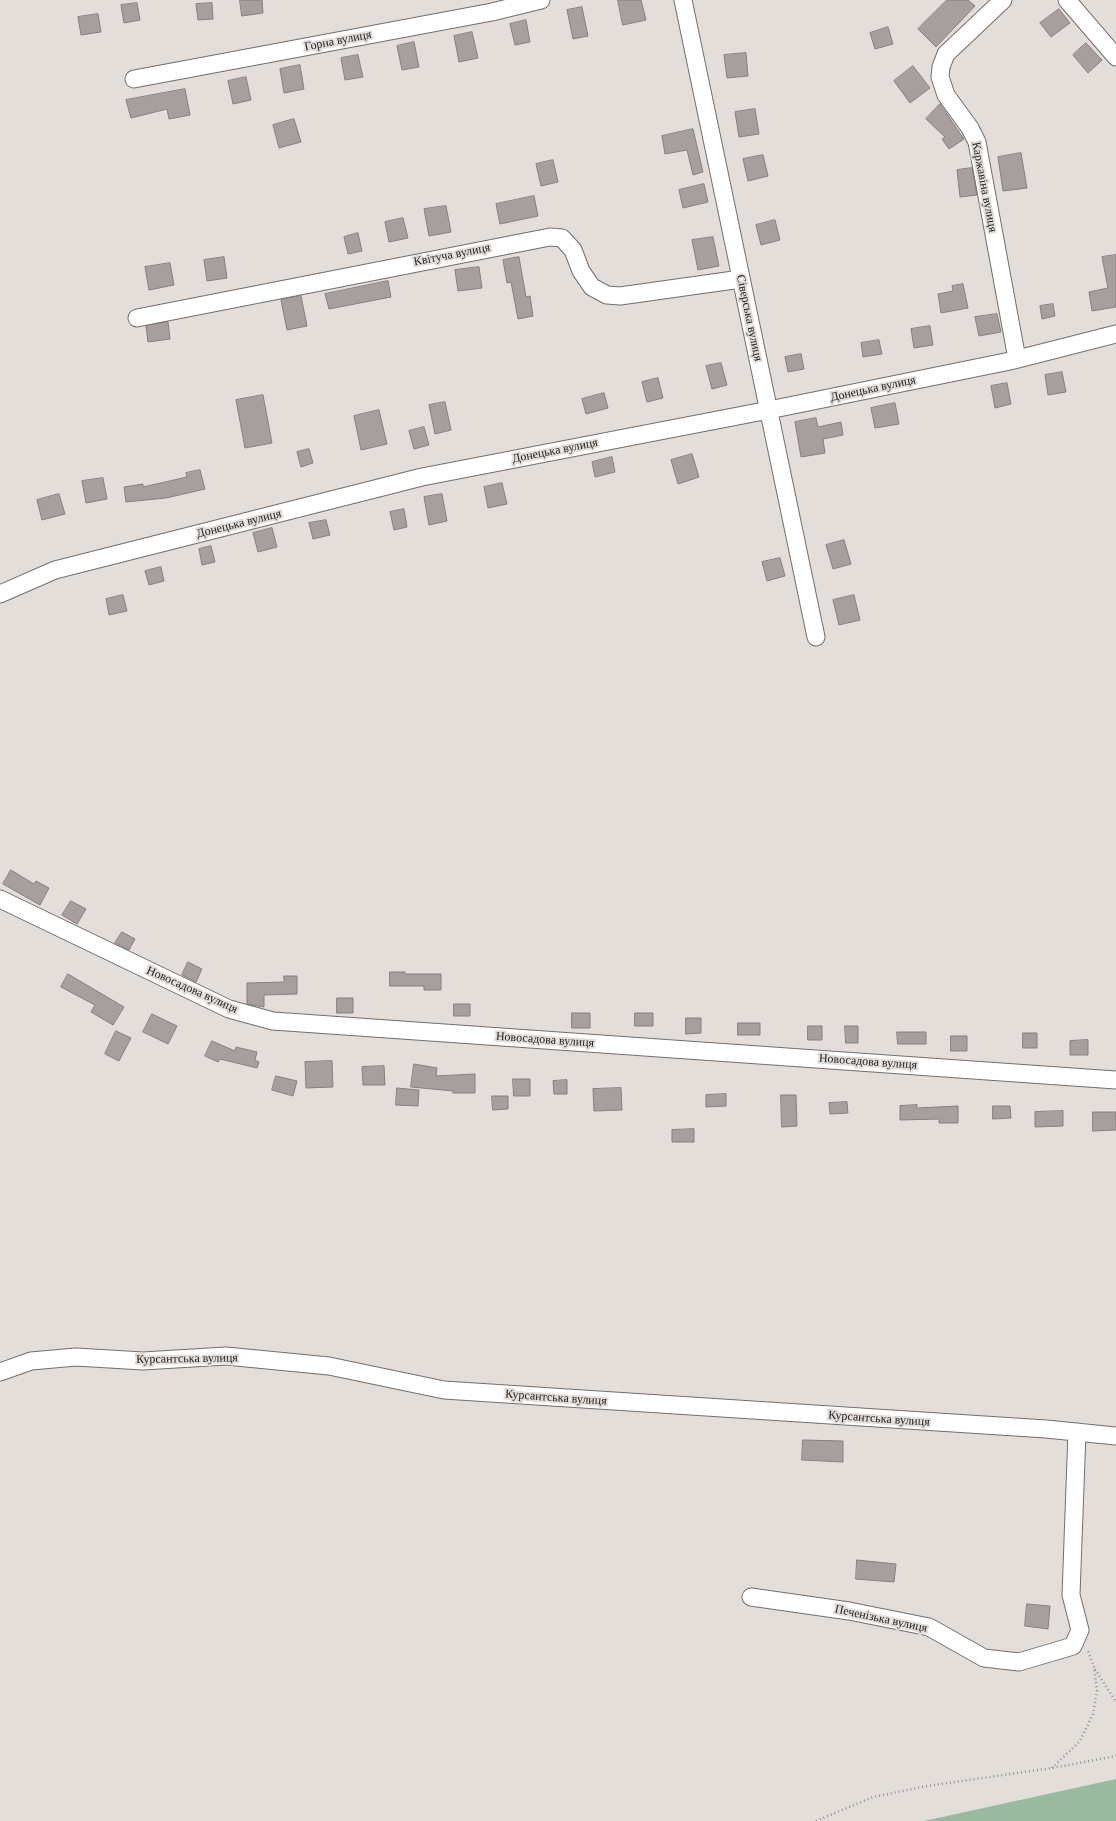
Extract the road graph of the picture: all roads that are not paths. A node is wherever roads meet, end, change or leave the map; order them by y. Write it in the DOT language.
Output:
graph roads {
  1 [pos="541,0"];
  2 [pos="683,0"];
  3 [pos="1003,0"];
  4 [pos="1067,0"];
  5 [pos="1116,57"];
  6 [pos="134,79"];
  7 [pos="741,279"];
  8 [pos="137,318"];
  9 [pos="1116,334"];
  10 [pos="1017,359"];
  11 [pos="769,410"];
  12 [pos="0,594"];
  13 [pos="816,637"];
  14 [pos="0,898"];
  15 [pos="1116,1080"];
  16 [pos="0,1372"];
  17 [pos="1077,1432"];
  18 [pos="1116,1436"];
  19 [pos="751,1597"];
  1 -- 6 [label="street, Горна вулиця"];
  2 -- 7 [label="street, Сіверська вулиця"];
  3 -- 10 [label="street, Каржавіна вулиця"];
  4 -- 5 [label="street"];
  7 -- 8 [label="street, Квітуча вулиця"];
  7 -- 11 [label="street, Сіверська вулиця"];
  9 -- 10 [label="street, Донецька вулиця"];
  10 -- 11 [label="street, Донецька вулиця"];
  11 -- 12 [label="street, Донецька вулиця"];
  11 -- 13 [label="street, Сіверська вулиця"];
  14 -- 15 [label="street, Новосадова вулиця"];
  16 -- 17 [label="street, Курсантська вулиця"];
  17 -- 18 [label="street, Курсантська вулиця"];
  17 -- 19 [label="street, Печенізька вулиця"];
}
